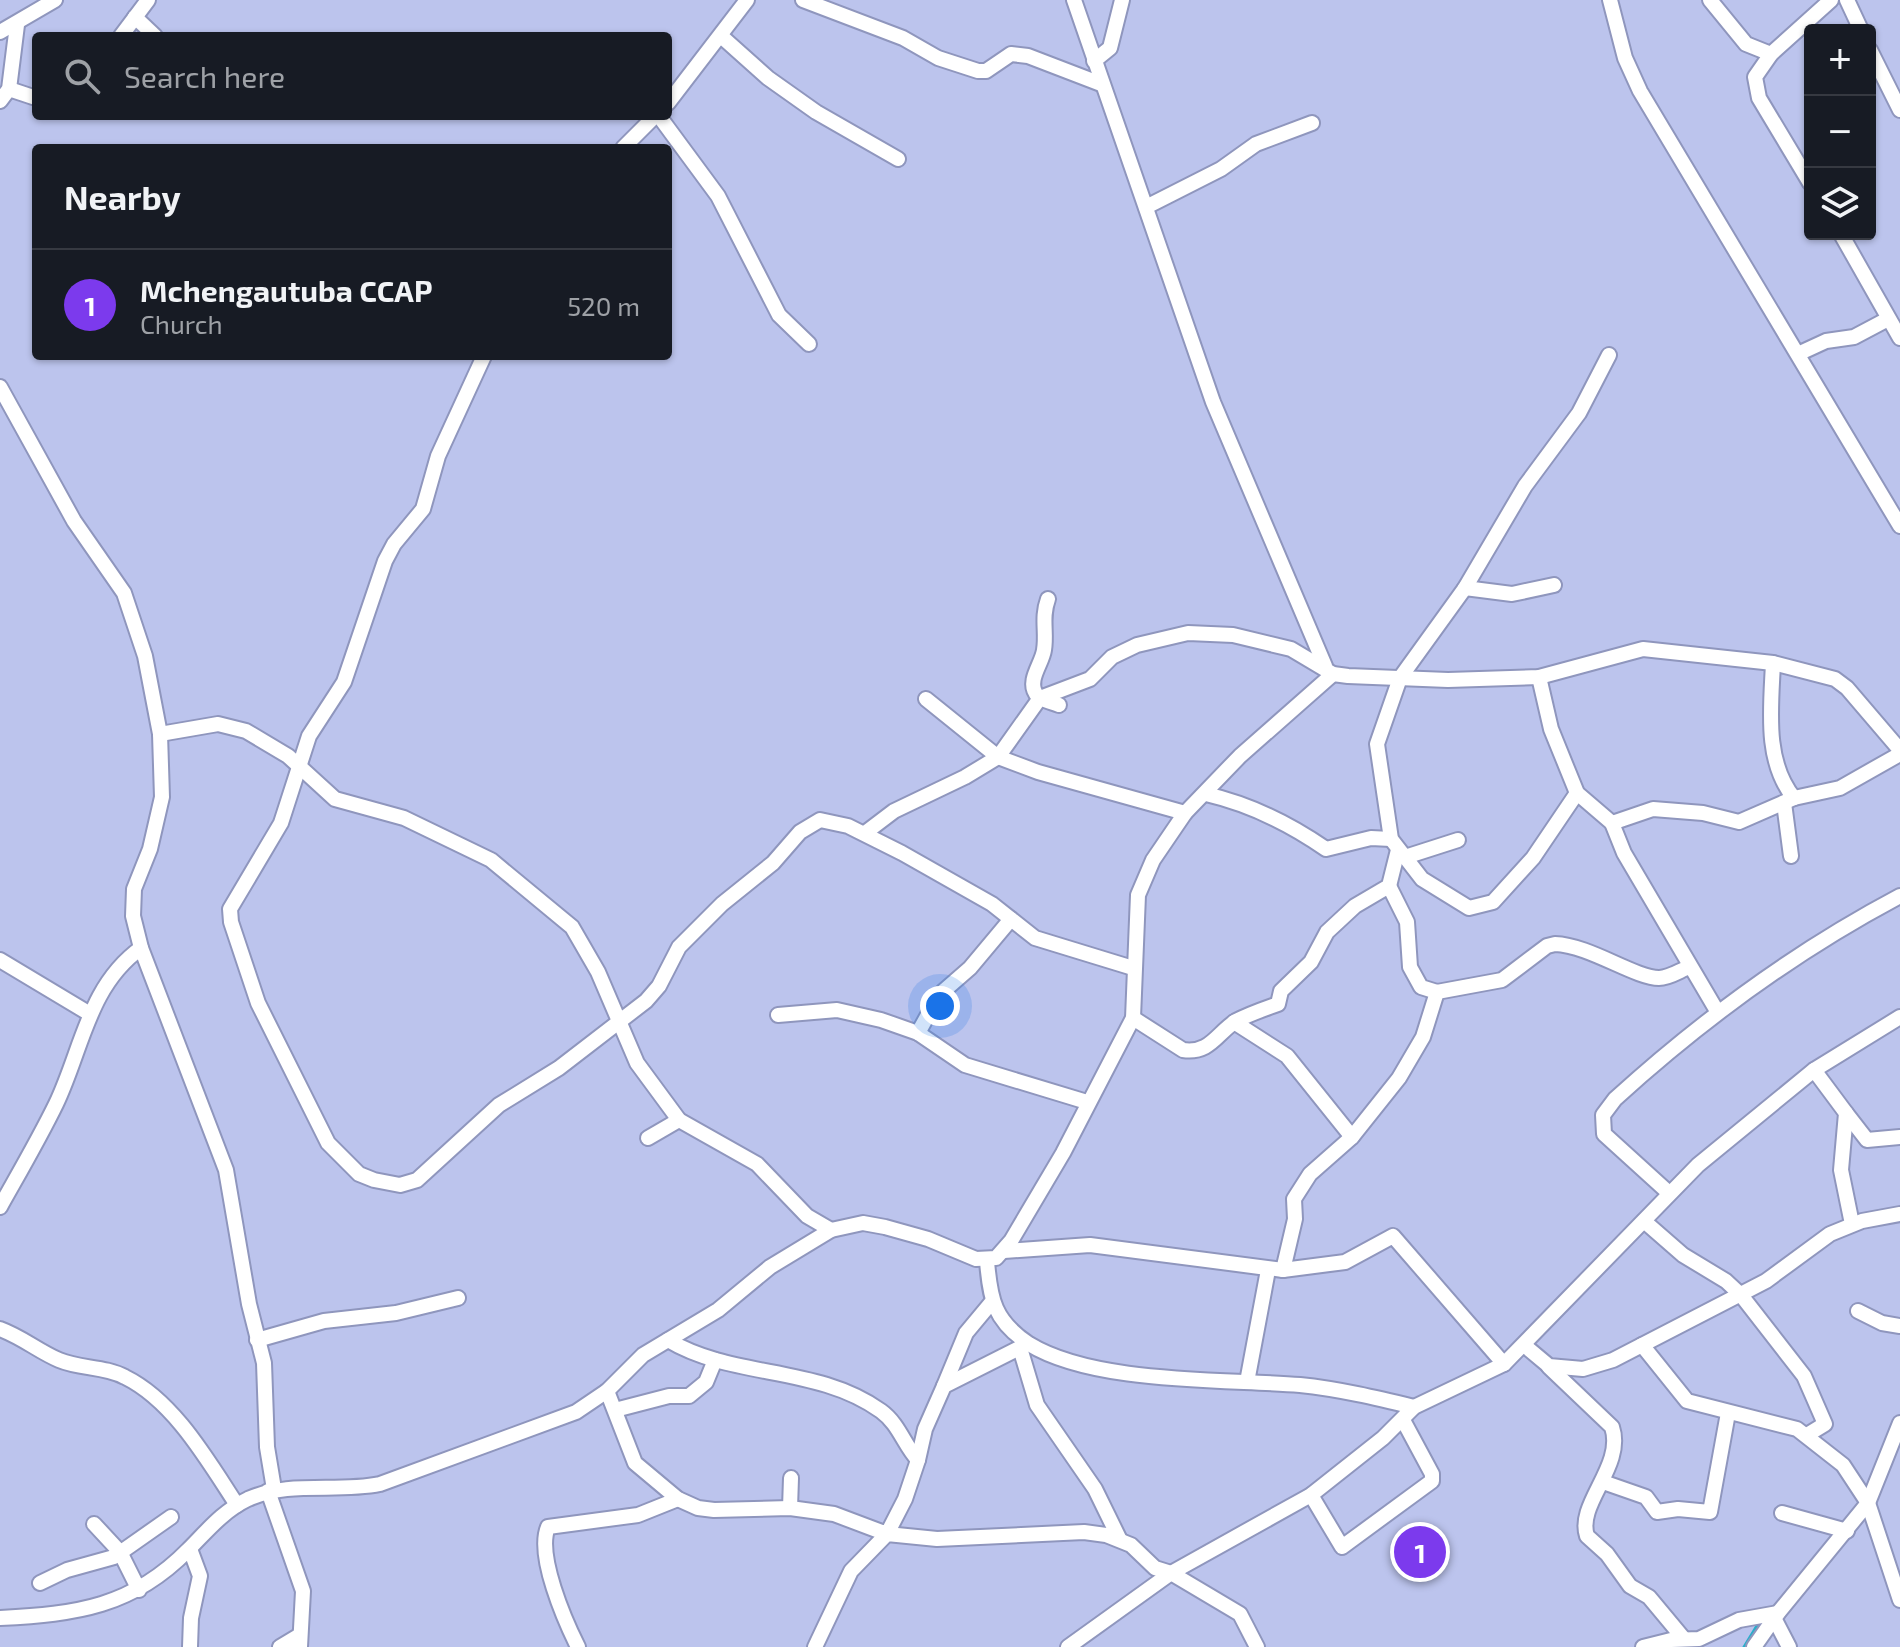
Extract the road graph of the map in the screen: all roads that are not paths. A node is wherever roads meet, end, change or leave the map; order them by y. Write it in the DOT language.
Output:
graph roads {
  1 [pos="55,0"];
  2 [pos="148,0"];
  3 [pos="747,0"];
  4 [pos="803,0"];
  5 [pos="1074,0"];
  6 [pos="1122,0"];
  7 [pos="1610,0"];
  8 [pos="1710,0"];
  9 [pos="1831,0"];
  10 [pos="1847,0"];
  11 [pos="135,17"];
  12 [pos="1858,24"];
  13 [pos="17,25"];
  14 [pos="0,32"];
  15 [pos="124,32"];
  16 [pos="151,32"];
  17 [pos="721,36"];
  18 [pos="1771,54"];
  19 [pos="1094,61"];
  20 [pos="1876,62"];
  21 [pos="1101,84"];
  22 [pos="9,89"];
  23 [pos="32,97"];
  24 [pos="672,98"];
  25 [pos="0,101"];
  26 [pos="1900,110"];
  27 [pos="653,120"];
  28 [pos="660,120"];
  29 [pos="1312,123"];
  30 [pos="627,144"];
  31 [pos="898,159"];
  32 [pos="1804,173"];
  33 [pos="1146,207"];
  34 [pos="1844,240"];
  35 [pos="1888,319"];
  36 [pos="1900,338"];
  37 [pos="809,344"];
  38 [pos="1800,353"];
  39 [pos="1609,355"];
  40 [pos="482,360"];
  41 [pos="0,387"];
  42 [pos="1900,526"];
  43 [pos="1554,585"];
  44 [pos="1465,588"];
  45 [pos="1048,599"];
  46 [pos="1773,663"];
  47 [pos="1329,670"];
  48 [pos="1539,677"];
  49 [pos="1400,678"];
  50 [pos="1040,698"];
  51 [pos="926,699"];
  52 [pos="1059,705"];
  53 [pos="160,734"];
  54 [pos="1900,752"];
  55 [pos="998,757"];
  56 [pos="299,767"];
  57 [pos="1577,793"];
  58 [pos="1206,794"];
  59 [pos="1789,801"];
  60 [pos="1185,813"];
  61 [pos="1612,823"];
  62 [pos="865,833"];
  63 [pos="1458,840"];
  64 [pos="1398,848"];
  65 [pos="1791,856"];
  66 [pos="1389,886"];
  67 [pos="1900,896"];
  68 [pos="1011,919"];
  69 [pos="141,948"];
  70 [pos="0,960"];
  71 [pos="1689,967"];
  72 [pos="1133,968"];
  73 [pos="1437,992"];
  74 [pos="1717,1011"];
  75 [pos="90,1014"];
  76 [pos="778,1015"];
  77 [pos="1900,1017"];
  78 [pos="1133,1018"];
  79 [pos="1234,1022"];
  80 [pos="617,1024"];
  81 [pos="918,1033"];
  82 [pos="1814,1070"];
  83 [pos="1087,1102"];
  84 [pos="1846,1113"];
  85 [pos="679,1120"];
  86 [pos="1352,1137"];
  87 [pos="1900,1137"];
  88 [pos="648,1138"];
  89 [pos="1669,1193"];
  90 [pos="0,1207"];
  91 [pos="1900,1214"];
  92 [pos="1644,1221"];
  93 [pos="1852,1224"];
  94 [pos="831,1230"];
  95 [pos="1004,1251"];
  96 [pos="987,1261"];
  97 [pos="1276,1270"];
  98 [pos="1741,1295"];
  99 [pos="458,1298"];
  100 [pos="991,1303"];
  101 [pos="1858,1311"];
  102 [pos="1900,1326"];
  103 [pos="0,1329"];
  104 [pos="257,1340"];
  105 [pos="668,1340"];
  106 [pos="1524,1345"];
  107 [pos="1642,1345"];
  108 [pos="1025,1346"];
  109 [pos="715,1360"];
  110 [pos="1504,1364"];
  111 [pos="1549,1366"];
  112 [pos="1247,1382"];
  113 [pos="944,1386"];
  114 [pos="607,1391"];
  115 [pos="1414,1407"];
  116 [pos="615,1410"];
  117 [pos="1728,1413"];
  118 [pos="1403,1420"];
  119 [pos="1900,1423"];
  120 [pos="1807,1435"];
  121 [pos="1894,1458"];
  122 [pos="918,1460"];
  123 [pos="791,1478"];
  124 [pos="1603,1482"];
  125 [pos="271,1490"];
  126 [pos="1311,1495"];
  127 [pos="678,1499"];
  128 [pos="1868,1503"];
  129 [pos="237,1505"];
  130 [pos="790,1508"];
  131 [pos="1782,1513"];
  132 [pos="171,1517"];
  133 [pos="94,1524"];
  134 [pos="1847,1531"];
  135 [pos="887,1534"];
  136 [pos="1119,1538"];
  137 [pos="190,1549"];
  138 [pos="120,1552"];
  139 [pos="1171,1573"];
  140 [pos="40,1583"];
  141 [pos="139,1590"];
  142 [pos="1900,1600"];
  143 [pos="1776,1615"];
  144 [pos="0,1618"];
  145 [pos="1684,1639"];
  146 [pos="300,1641"];
  147 [pos="190,1647"];
  148 [pos="280,1647"];
  149 [pos="578,1647"];
  150 [pos="815,1647"];
  151 [pos="1068,1647"];
  152 [pos="1257,1647"];
  153 [pos="1643,1647"];
  154 [pos="1754,1647"];
  155 [pos="1789,1647"];
  1 -- 13 [label="street"];
  2 -- 11 [label="street"];
  3 -- 17 [label="street"];
  4 -- 21 [label="street"];
  5 -- 19 [label="street"];
  6 -- 19 [label="street"];
  7 -- 38 [label="street"];
  8 -- 18 [label="street"];
  9 -- 18 [label="street"];
  10 -- 12 [label="street"];
  11 -- 15 [label="street"];
  11 -- 16 [label="street"];
  13 -- 14 [label="street"];
  13 -- 22 [label="street"];
  17 -- 24 [label="street"];
  17 -- 31 [label="street"];
  18 -- 32 [label="street"];
  19 -- 21 [label="street"];
  20 -- 26 [label="street"];
  21 -- 33 [label="street"];
  22 -- 23 [label="street"];
  22 -- 25 [label="street"];
  27 -- 30 [label="street"];
  28 -- 37 [label="street"];
  29 -- 33 [label="street"];
  33 -- 47 [label="street"];
  34 -- 35 [label="street"];
  35 -- 36 [label="street"];
  35 -- 38 [label="street"];
  38 -- 42 [label="street"];
  39 -- 44 [label="street"];
  40 -- 56 [label="street"];
  41 -- 53 [label="street"];
  43 -- 44 [label="street"];
  44 -- 49 [label="street"];
  45 -- 50 [label="street"];
  46 -- 48 [label="street"];
  46 -- 54 [label="street"];
  46 -- 59 [label="street"];
  47 -- 49 [label="street"];
  47 -- 50 [label="street"];
  47 -- 58 [label="street"];
  48 -- 49 [label="street"];
  48 -- 57 [label="street"];
  49 -- 64 [label="street"];
  50 -- 52 [label="street"];
  50 -- 55 [label="street"];
  51 -- 55 [label="street"];
  53 -- 56 [label="street"];
  53 -- 69 [label="street"];
  54 -- 59 [label="street"];
  55 -- 60 [label="street"];
  55 -- 62 [label="street"];
  56 -- 80 [label="street"];
  56 -- 80 [label="street"];
  57 -- 61 [label="street"];
  57 -- 64 [label="street"];
  58 -- 60 [label="street"];
  58 -- 64 [label="street"];
  59 -- 61 [label="street"];
  59 -- 65 [label="street"];
  60 -- 72 [label="street"];
  61 -- 71 [label="street"];
  62 -- 68 [label="street"];
  62 -- 80 [label="street"];
  63 -- 64 [label="street"];
  64 -- 66 [label="street"];
  66 -- 73 [label="street"];
  66 -- 79 [label="street"];
  67 -- 74 [label="street"];
  68 -- 72 [label="street"];
  68 -- 81 [label="street"];
  69 -- 75 [label="street"];
  69 -- 104 [label="street"];
  70 -- 75 [label="street"];
  71 -- 73 [label="street"];
  71 -- 74 [label="street"];
  72 -- 78 [label="street"];
  73 -- 86 [label="street"];
  74 -- 89 [label="street"];
  75 -- 90 [label="street"];
  76 -- 81 [label="street"];
  77 -- 82 [label="street"];
  78 -- 79 [label="street"];
  78 -- 83 [label="street"];
  79 -- 86 [label="street"];
  80 -- 85 [label="street"];
  81 -- 83 [label="street"];
  82 -- 84 [label="street"];
  82 -- 89 [label="street"];
  83 -- 95 [label="street"];
  84 -- 87 [label="street"];
  84 -- 93 [label="street"];
  85 -- 88 [label="street"];
  85 -- 94 [label="street"];
  86 -- 97 [label="street"];
  89 -- 92 [label="street"];
  91 -- 93 [label="street"];
  92 -- 98 [label="street"];
  92 -- 106 [label="street"];
  93 -- 98 [label="street"];
  94 -- 96 [label="street"];
  94 -- 105 [label="street"];
  95 -- 96 [label="street"];
  95 -- 97 [label="street"];
  96 -- 100 [label="street"];
  97 -- 110 [label="street"];
  97 -- 112 [label="street"];
  98 -- 107 [label="street"];
  98 -- 120 [label="street"];
  99 -- 104 [label="street"];
  100 -- 108 [label="street"];
  100 -- 113 [label="street"];
  101 -- 102 [label="street"];
  103 -- 129 [label="street"];
  104 -- 125 [label="street"];
  105 -- 109 [label="street"];
  105 -- 114 [label="street"];
  106 -- 110 [label="street"];
  106 -- 111 [label="street"];
  107 -- 111 [label="street"];
  107 -- 117 [label="street"];
  108 -- 112 [label="street"];
  108 -- 113 [label="street"];
  108 -- 136 [label="street"];
  109 -- 116 [label="street"];
  109 -- 122 [label="street"];
  110 -- 115 [label="street"];
  111 -- 124 [label="street"];
  112 -- 115 [label="street"];
  113 -- 122 [label="street"];
  114 -- 116 [label="street"];
  114 -- 125 [label="street"];
  115 -- 118 [label="street"];
  116 -- 127 [label="street"];
  117 -- 120 [label="street"];
  117 -- 124 [label="street"];
  118 -- 126 [label="street"];
  118 -- 126 [label="street"];
  119 -- 121 [label="street"];
  120 -- 128 [label="street"];
  121 -- 128 [label="street"];
  122 -- 135 [label="street"];
  123 -- 130 [label="street"];
  124 -- 145 [label="street"];
  125 -- 129 [label="street"];
  125 -- 146 [label="street"];
  126 -- 139 [label="street"];
  127 -- 130 [label="street"];
  127 -- 149 [label="street"];
  128 -- 134 [label="street"];
  128 -- 142 [label="street"];
  129 -- 137 [label="street"];
  130 -- 135 [label="street"];
  131 -- 134 [label="street"];
  132 -- 138 [label="street"];
  133 -- 138 [label="street"];
  134 -- 143 [label="street"];
  135 -- 136 [label="street"];
  135 -- 150 [label="street"];
  136 -- 139 [label="street"];
  137 -- 141 [label="street"];
  137 -- 147 [label="street"];
  138 -- 140 [label="street"];
  138 -- 141 [label="street"];
  139 -- 151 [label="street"];
  139 -- 152 [label="street"];
  141 -- 144 [label="street"];
  143 -- 145 [label="street"];
  143 -- 154 [label="street"];
  143 -- 155 [label="street"];
  145 -- 153 [label="street"];
  146 -- 148 [label="street"];
}
